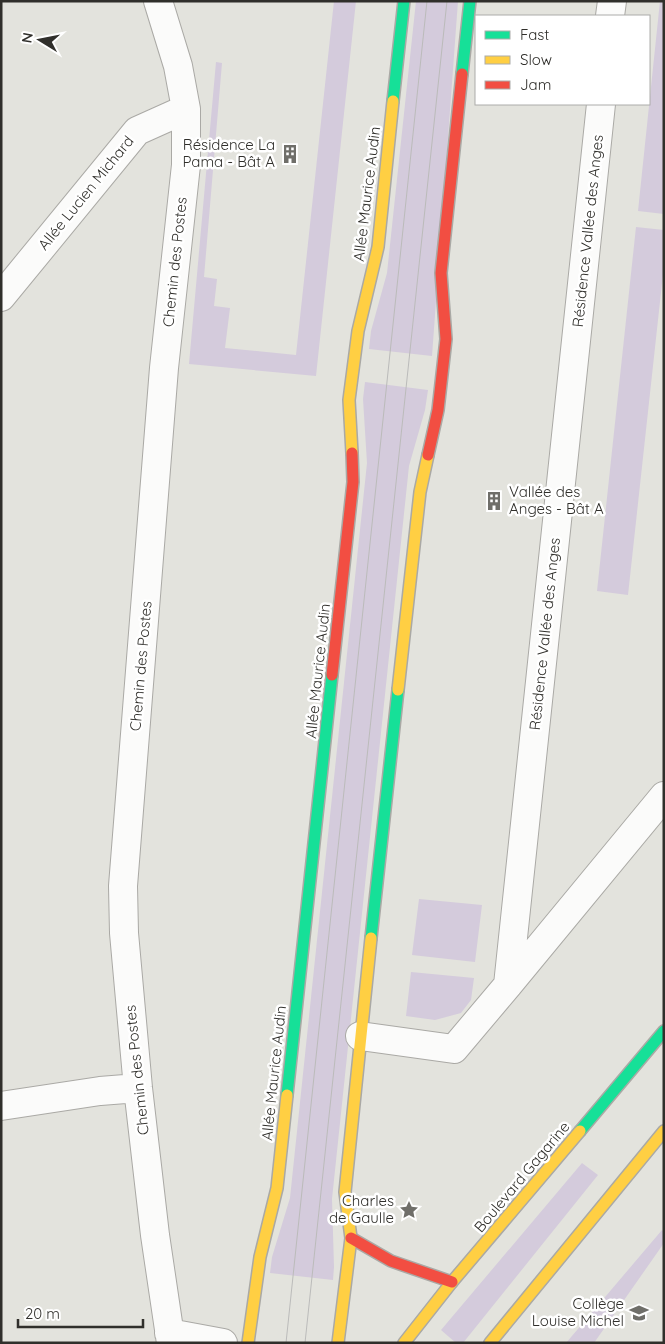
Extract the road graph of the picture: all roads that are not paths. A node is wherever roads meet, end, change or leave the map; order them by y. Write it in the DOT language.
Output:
graph roads {
  1 [pos="158,1"];
  2 [pos="404,1"];
  3 [pos="470,1"];
  4 [pos="612,1"];
  5 [pos="610,15"];
  6 [pos="601,105"];
  7 [pos="186,109"];
  8 [pos="1,298"];
  9 [pos="664,796"];
  10 [pos="508,985"];
  11 [pos="664,1032"];
  12 [pos="360,1036"];
  13 [pos="138,1088"];
  14 [pos="1,1106"];
  15 [pos="664,1131"];
  16 [pos="350,1238"];
  17 [pos="452,1282"];
  18 [pos="170,1338"];
  19 [pos="223,1343"];
  20 [pos="248,1343"];
  21 [pos="338,1343"];
  22 [pos="404,1343"];
  23 [pos="490,1343"];
  1 -- 7 [label="street, Chemin des Postes"];
  2 -- 20 [label="street, Allée Maurice Audin"];
  3 -- 12 [label="street"];
  4 -- 5 [label="street"];
  6 -- 10 [label="street, Résidence Vallée des Anges"];
  7 -- 8 [label="street, Allée Lucien Michard"];
  7 -- 13 [label="street, Chemin des Postes"];
  9 -- 10 [label="street"];
  10 -- 12 [label="street"];
  11 -- 17 [label="street, Boulevard Gagarine"];
  12 -- 16 [label="street"];
  13 -- 14 [label="street"];
  13 -- 18 [label="street, Chemin des Postes"];
  15 -- 23 [label="street"];
  16 -- 17 [label="street"];
  16 -- 21 [label="street"];
  17 -- 22 [label="street, Boulevard Gagarine"];
  18 -- 19 [label="street, Chemin des Postes"];
}
